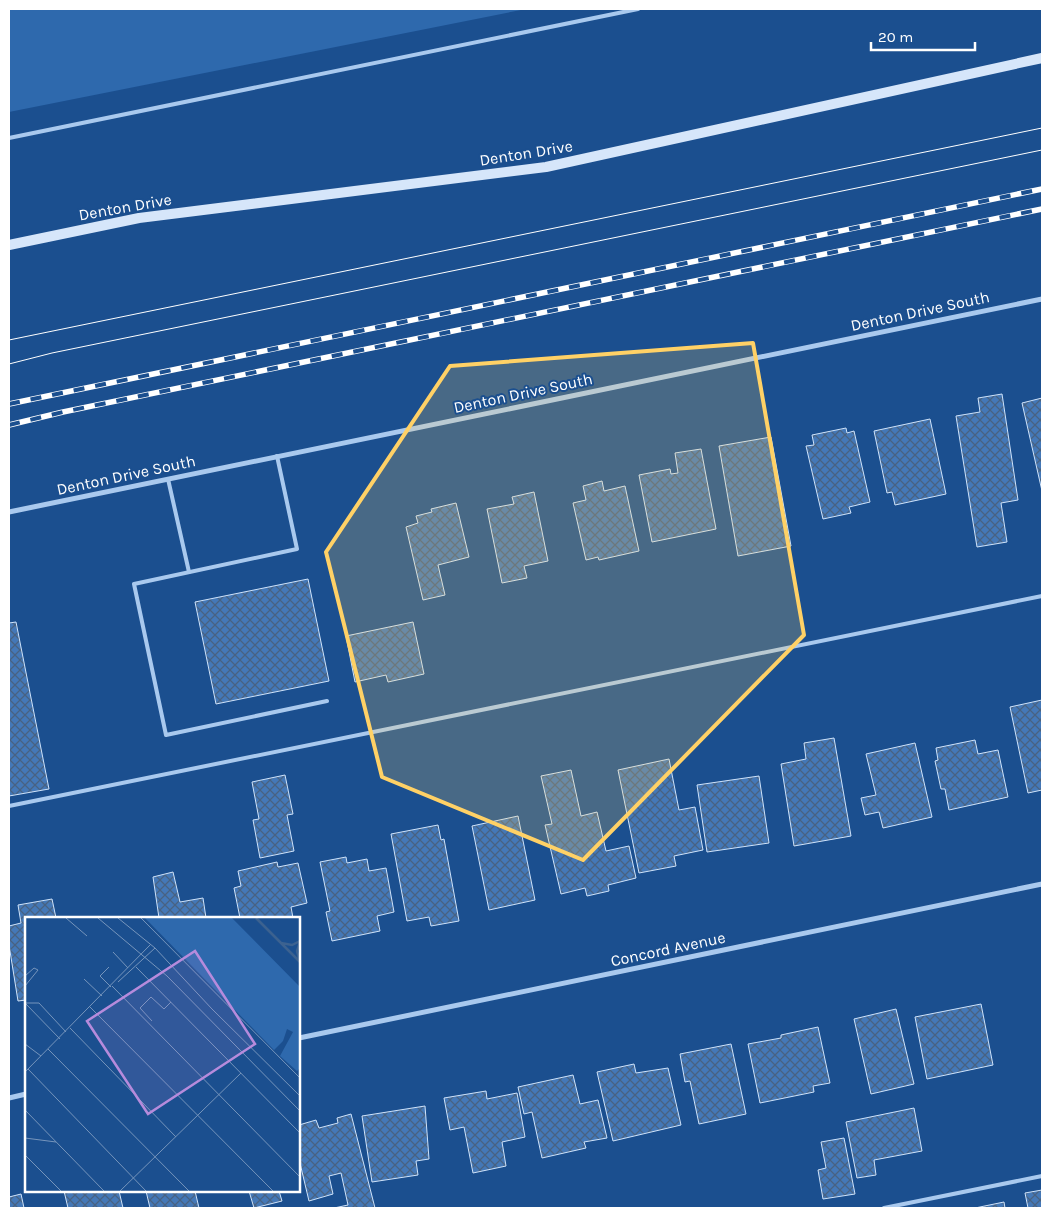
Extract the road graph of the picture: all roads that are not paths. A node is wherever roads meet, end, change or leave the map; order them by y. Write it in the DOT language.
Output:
graph roads {
  1 [pos="638,9"];
  2 [pos="1042,58"];
  3 [pos="9,138"];
  4 [pos="9,245"];
  5 [pos="1042,299"];
  6 [pos="277,456"];
  7 [pos="168,479"];
  8 [pos="9,512"];
  9 [pos="189,572"];
  10 [pos="1042,596"];
  11 [pos="327,700"];
  12 [pos="9,806"];
  13 [pos="1042,884"];
  14 [pos="300,1038"];
  15 [pos="25,1094"];
  16 [pos="9,1098"];
  17 [pos="1042,1176"];
  18 [pos="884,1208"];
  1 -- 3 [label="lane"];
  2 -- 4 [label="main road, Denton Drive"];
  5 -- 6 [label="street, Denton Drive South"];
  6 -- 7 [label="street, Denton Drive South"];
  6 -- 9 [label="lane"];
  7 -- 8 [label="street, Denton Drive South"];
  7 -- 9 [label="lane"];
  9 -- 11 [label="lane"];
  10 -- 12 [label="lane"];
  13 -- 14 [label="street, Concord Avenue"];
  15 -- 16 [label="street"];
  17 -- 18 [label="lane"];
}
